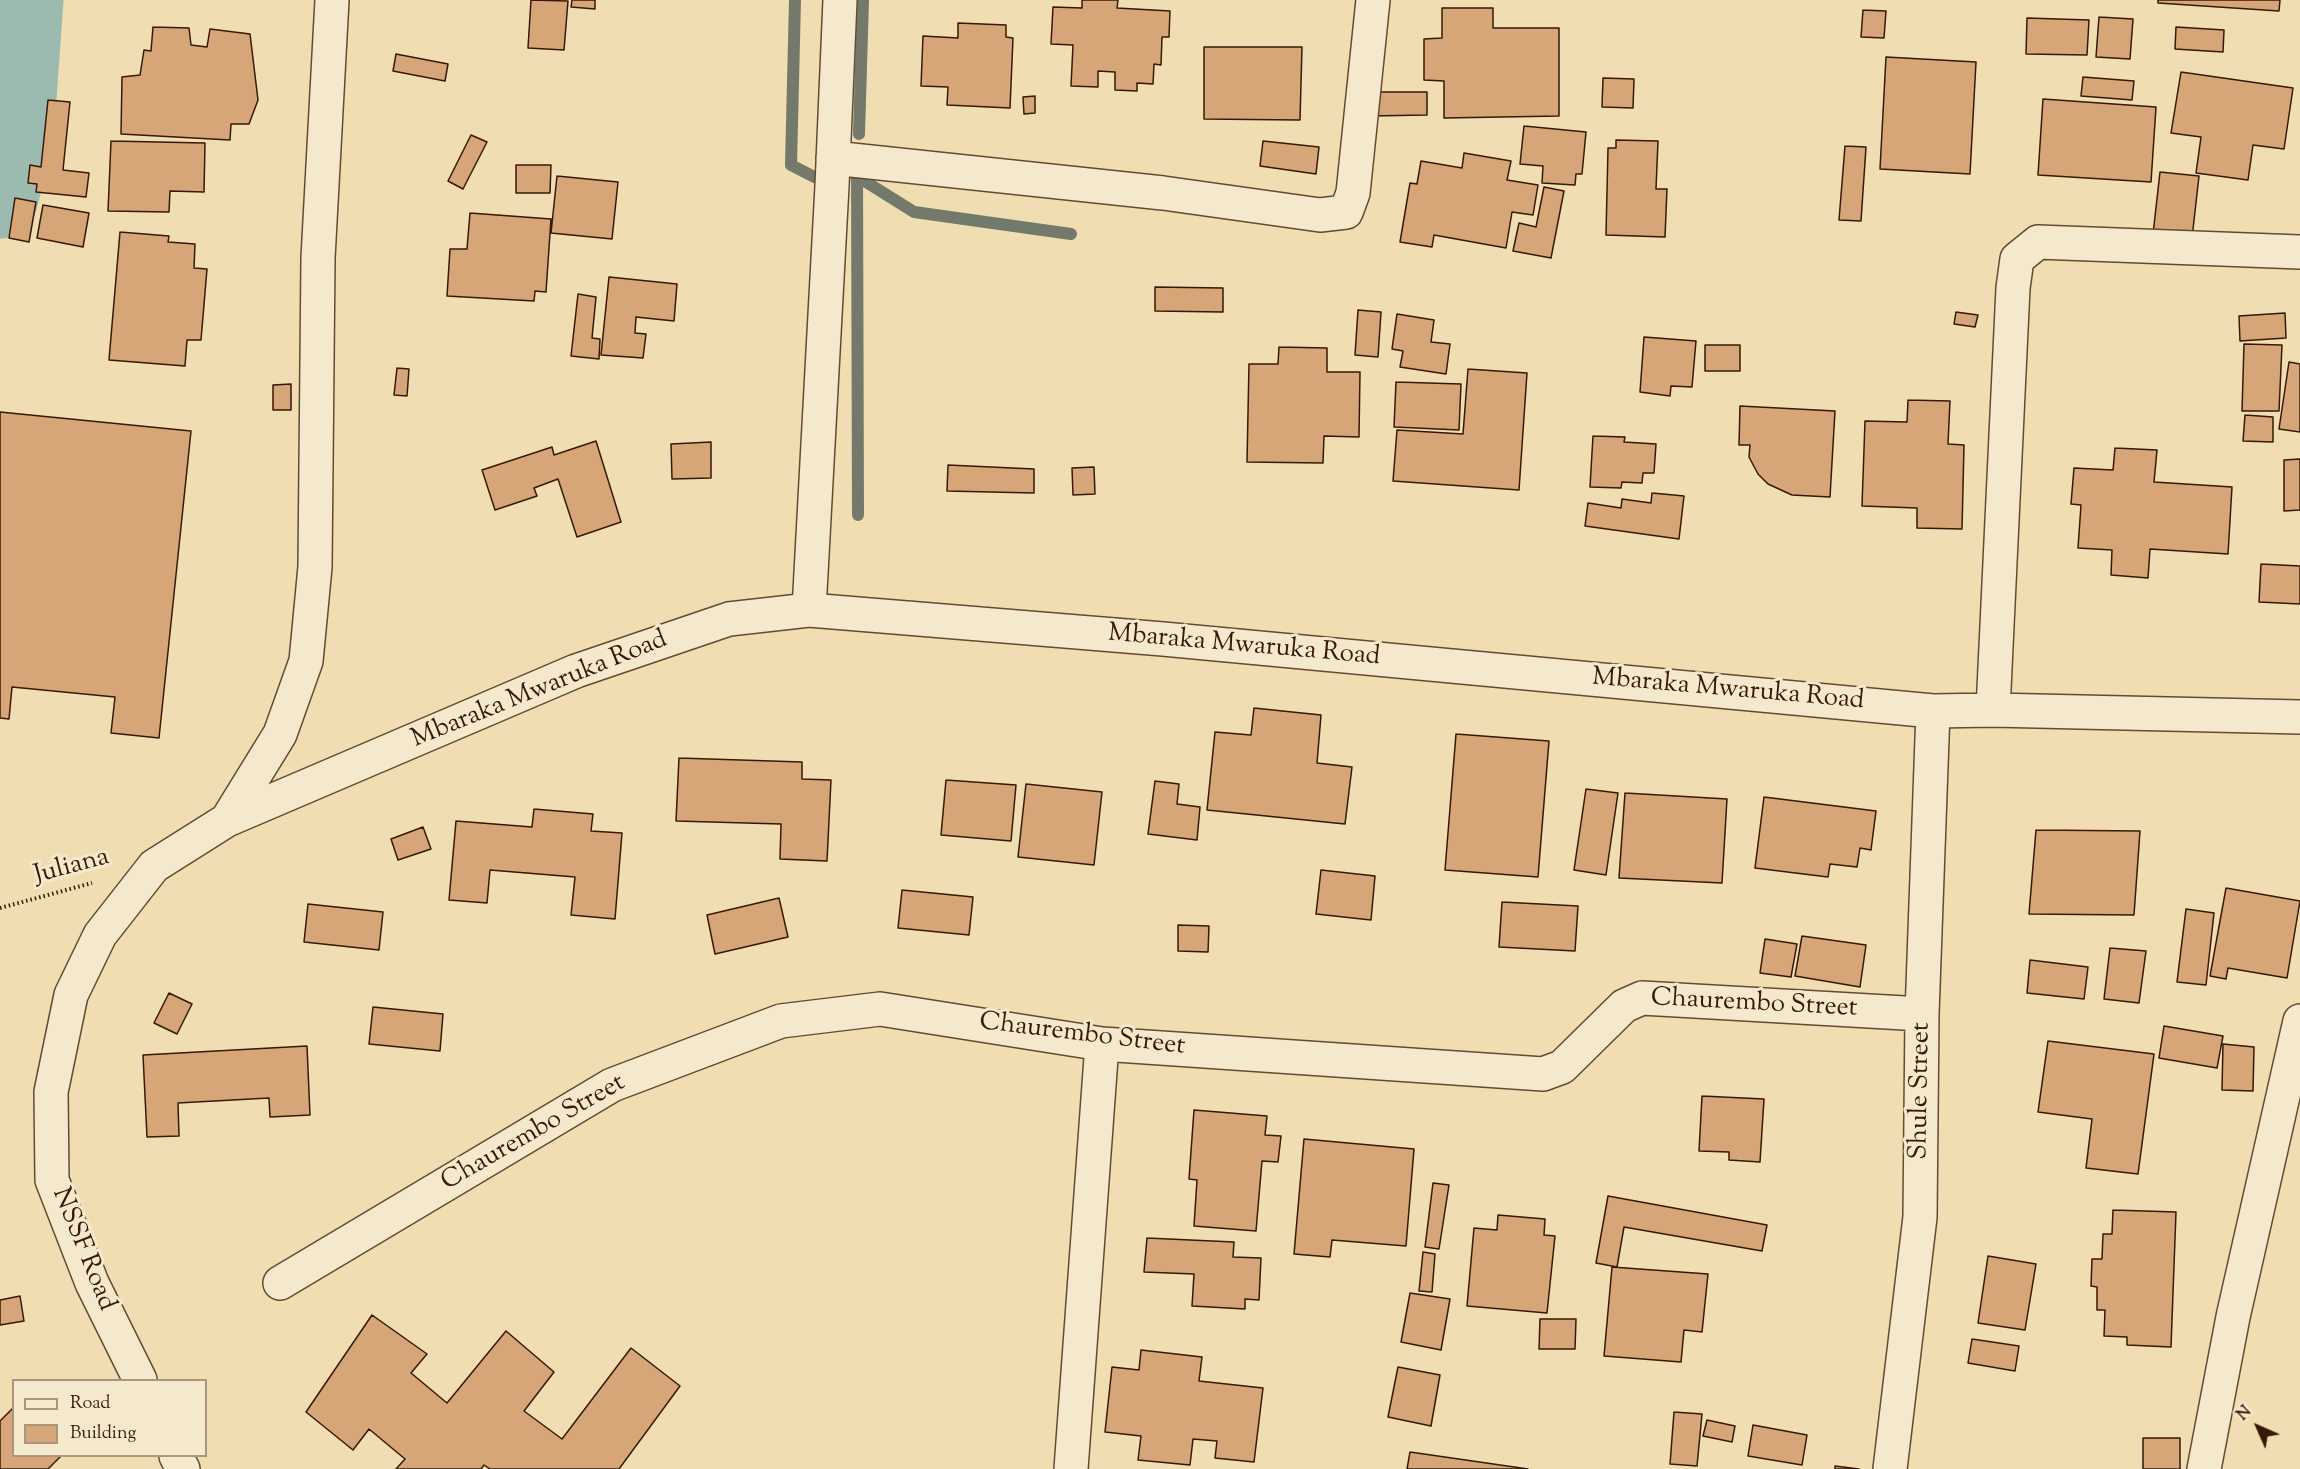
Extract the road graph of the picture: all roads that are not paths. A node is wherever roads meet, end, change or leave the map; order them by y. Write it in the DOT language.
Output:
graph roads {
  1 [pos="332,0"];
  2 [pos="840,0"];
  3 [pos="1373,0"];
  4 [pos="833,158"];
  5 [pos="2300,252"];
  6 [pos="809,610"];
  7 [pos="1993,710"];
  8 [pos="1933,711"];
  9 [pos="2300,717"];
  10 [pos="227,820"];
  11 [pos="1922,1014"];
  12 [pos="2300,1021"];
  13 [pos="1102,1044"];
  14 [pos="280,1283"];
  15 [pos="140,1379"];
  16 [pos="1071,1469"];
  17 [pos="1890,1469"];
  18 [pos="2204,1469"];
  1 -- 10 [label="street"];
  2 -- 4 [label="street"];
  3 -- 4 [label="street"];
  4 -- 6 [label="street"];
  5 -- 7 [label="street"];
  6 -- 8 [label="street, Mbaraka Mwaruka Road"];
  6 -- 10 [label="street, Mbaraka Mwaruka Road"];
  7 -- 8 [label="street, Mbaraka Mwaruka Road"];
  7 -- 9 [label="street, Mbaraka Mwaruka Road"];
  8 -- 11 [label="street, Shule Street"];
  10 -- 15 [label="street, NSSF Road"];
  11 -- 13 [label="street, Chaurembo Street"];
  11 -- 17 [label="street, Shule Street"];
  12 -- 18 [label="street"];
  13 -- 14 [label="street, Chaurembo Street"];
  13 -- 16 [label="street"];
}
